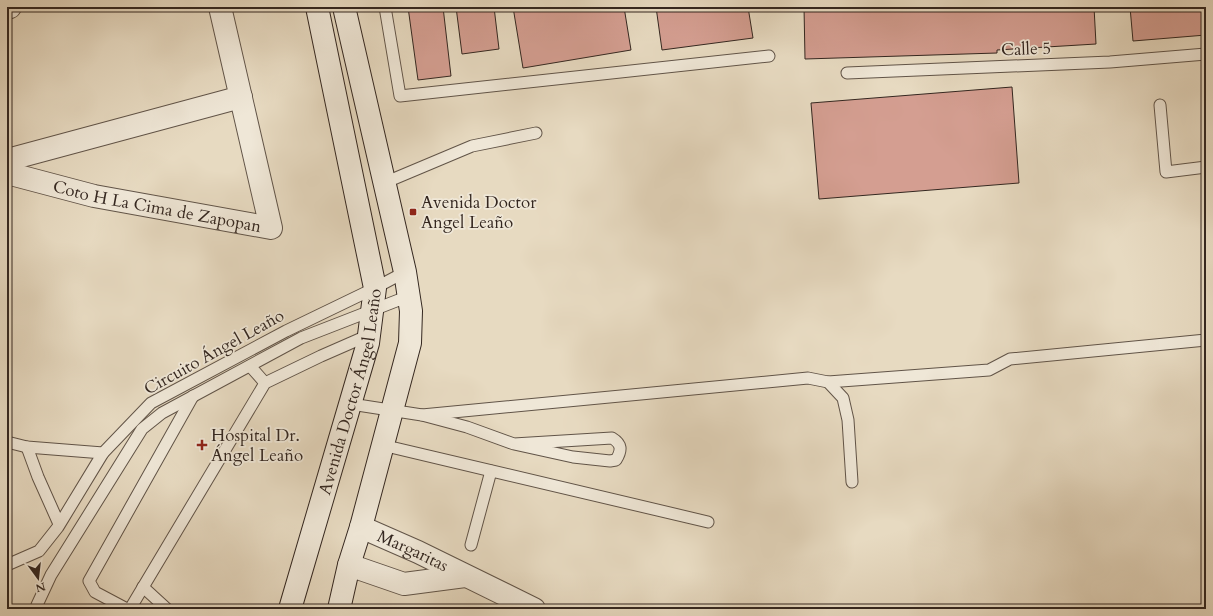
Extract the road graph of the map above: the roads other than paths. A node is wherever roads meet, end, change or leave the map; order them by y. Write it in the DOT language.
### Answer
graph roads {
  1 [pos="10,7"];
  2 [pos="220,7"];
  3 [pos="317,7"];
  4 [pos="344,7"];
  5 [pos="386,7"];
  6 [pos="7,8"];
  7 [pos="1206,54"];
  8 [pos="769,56"];
  9 [pos="847,73"];
  10 [pos="241,97"];
  11 [pos="1160,104"];
  12 [pos="536,133"];
  13 [pos="7,160"];
  14 [pos="1206,167"];
  15 [pos="7,173"];
  16 [pos="384,183"];
  17 [pos="405,272"];
  18 [pos="374,288"];
  19 [pos="409,296"];
  20 [pos="372,310"];
  21 [pos="369,335"];
  22 [pos="1206,340"];
  23 [pos="250,366"];
  24 [pos="828,382"];
  25 [pos="265,383"];
  26 [pos="193,396"];
  27 [pos="350,404"];
  28 [pos="392,410"];
  29 [pos="466,411"];
  30 [pos="422,415"];
  31 [pos="467,427"];
  32 [pos="7,442"];
  33 [pos="514,444"];
  34 [pos="382,445"];
  35 [pos="27,447"];
  36 [pos="104,453"];
  37 [pos="491,471"];
  38 [pos="852,482"];
  39 [pos="708,522"];
  40 [pos="59,524"];
  41 [pos="360,528"];
  42 [pos="471,545"];
  43 [pos="349,564"];
  44 [pos="7,565"];
  45 [pos="465,576"];
  46 [pos="143,587"];
  47 [pos="36,609"];
  48 [pos="128,609"];
  49 [pos="166,609"];
  50 [pos="290,609"];
  51 [pos="339,609"];
  52 [pos="534,609"];
  1 -- 6 [label="street"];
  2 -- 10 [label="street, Coto H La Cima de Zapopan"];
  3 -- 18 [label="street, Avenida Doctor Ángel Leaño"];
  4 -- 16 [label="street"];
  5 -- 8 [label="lane"];
  7 -- 9 [label="lane, Calle 5"];
  10 -- 13 [label="street"];
  10 -- 15 [label="street, Coto H La Cima de Zapopan"];
  11 -- 14 [label="lane"];
  12 -- 16 [label="lane"];
  16 -- 17 [label="street"];
  17 -- 18 [label="lane, Circuito Ángel Leaño"];
  17 -- 19 [label="street"];
  18 -- 20 [label="street, Avenida Doctor Ángel Leaño"];
  18 -- 36 [label="lane, Circuito Ángel Leaño"];
  19 -- 20 [label="lane"];
  19 -- 28 [label="street"];
  20 -- 21 [label="street, Avenida Doctor Ángel Leaño"];
  20 -- 23 [label="lane"];
  21 -- 25 [label="lane"];
  21 -- 27 [label="street, Avenida Doctor Ángel Leaño"];
  22 -- 24 [label="lane"];
  23 -- 25 [label="lane"];
  23 -- 26 [label="lane"];
  24 -- 29 [label="lane"];
  24 -- 38 [label="lane"];
  25 -- 46 [label="lane"];
  26 -- 47 [label="lane"];
  26 -- 48 [label="lane"];
  27 -- 28 [label="lane"];
  27 -- 50 [label="street, Avenida Doctor Ángel Leaño"];
  28 -- 30 [label="lane"];
  28 -- 34 [label="street"];
  29 -- 30 [label="lane"];
  29 -- 31 [label="lane"];
  30 -- 31 [label="lane"];
  31 -- 33 [label="lane"];
  32 -- 35 [label="lane"];
  33 -- 33 [label="lane"];
  34 -- 37 [label="lane"];
  34 -- 41 [label="street"];
  35 -- 36 [label="lane"];
  35 -- 40 [label="lane"];
  36 -- 40 [label="lane, Circuito Ángel Leaño"];
  37 -- 39 [label="lane"];
  37 -- 42 [label="lane"];
  40 -- 44 [label="lane, Circuito Ángel Leaño"];
  41 -- 43 [label="street"];
  41 -- 45 [label="street, Margaritas"];
  43 -- 45 [label="street, Margaritas"];
  43 -- 51 [label="street"];
  45 -- 52 [label="street, Margaritas"];
  46 -- 48 [label="lane"];
  46 -- 49 [label="lane"];
}
